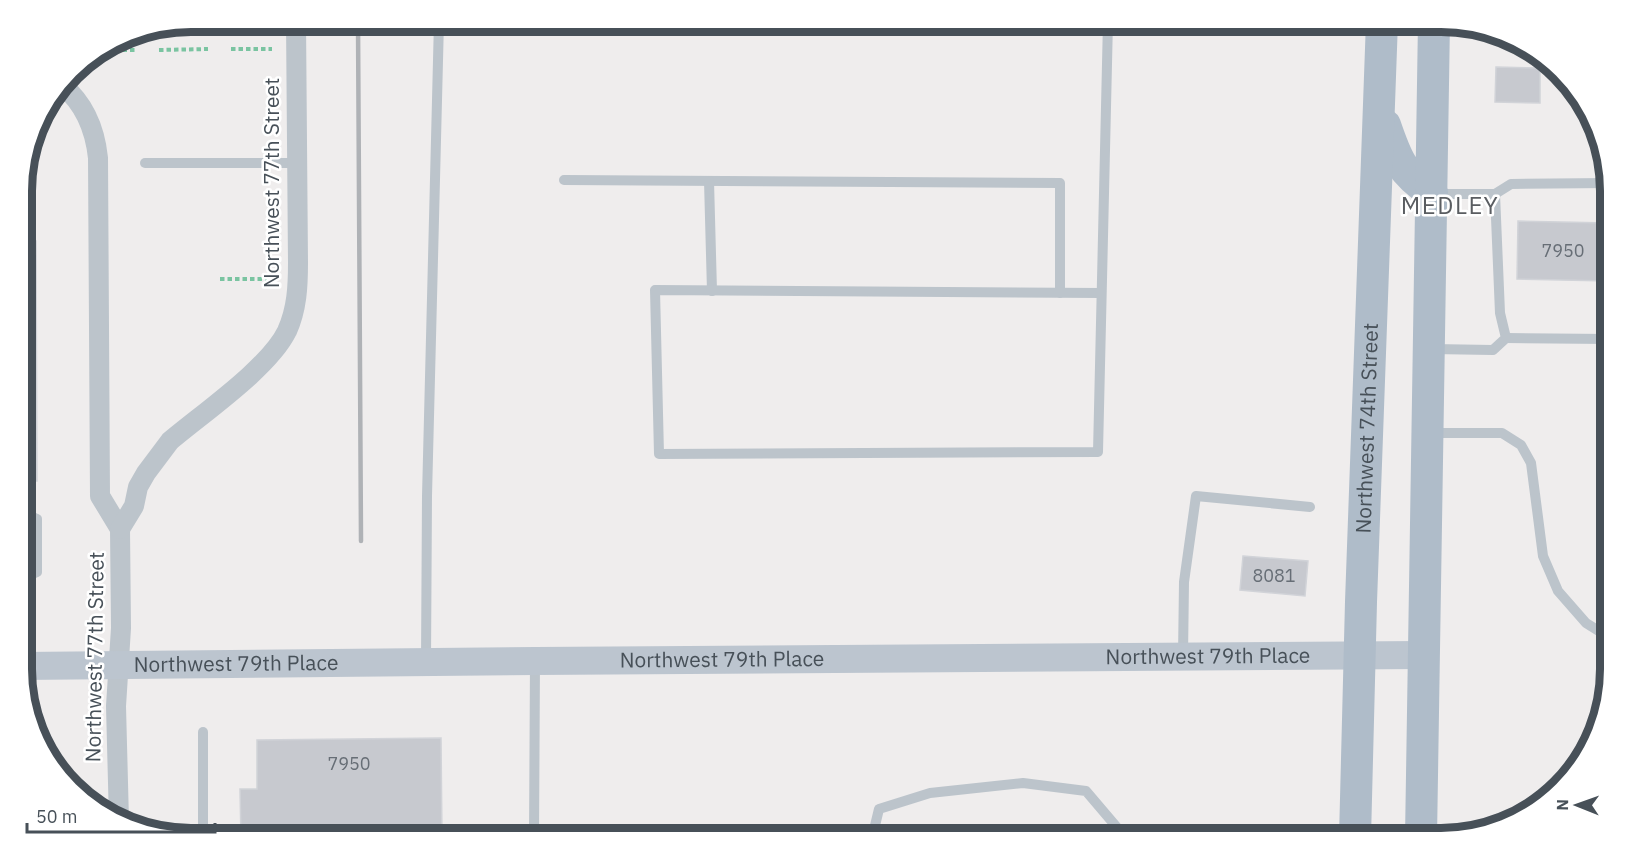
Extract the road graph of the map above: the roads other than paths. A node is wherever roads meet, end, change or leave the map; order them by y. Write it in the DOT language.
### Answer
graph roads {
  1 [pos="296,32"];
  2 [pos="439,32"];
  3 [pos="1108,32"];
  4 [pos="1382,32"];
  5 [pos="1434,32"];
  6 [pos="67,90"];
  7 [pos="1380,110"];
  8 [pos="145,163"];
  9 [pos="296,163"];
  10 [pos="564,180"];
  11 [pos="709,181"];
  12 [pos="1599,183"];
  13 [pos="1432,193"];
  14 [pos="1495,194"];
  15 [pos="711,291"];
  16 [pos="1060,293"];
  17 [pos="1101,293"];
  18 [pos="1506,338"];
  19 [pos="1600,339"];
  20 [pos="1428,349"];
  21 [pos="1428,433"];
  22 [pos="1310,507"];
  23 [pos="32,517"];
  24 [pos="120,529"];
  25 [pos="32,574"];
  26 [pos="1600,631"];
  27 [pos="1423,655"];
  28 [pos="1359,656"];
  29 [pos="1183,657"];
  30 [pos="535,661"];
  31 [pos="426,662"];
  32 [pos="32,666"];
  33 [pos="118,666"];
  34 [pos="203,732"];
  35 [pos="119,810"];
  36 [pos="875,827"];
  37 [pos="1117,827"];
  38 [pos="1355,827"];
  39 [pos="1421,827"];
  40 [pos="203,828"];
  41 [pos="534,828"];
  1 -- 9 [label="street, Northwest 77th Street"];
  2 -- 31 [label="lane"];
  3 -- 17 [label="lane"];
  4 -- 7 [label="main road, Northwest 74th Street"];
  5 -- 13 [label="main road"];
  6 -- 24 [label="street, Northwest 77th Street"];
  7 -- 13 [label="main road"];
  7 -- 28 [label="main road, Northwest 74th Street"];
  8 -- 9 [label="lane"];
  9 -- 24 [label="street, Northwest 77th Street"];
  10 -- 11 [label="lane"];
  11 -- 15 [label="lane"];
  11 -- 16 [label="lane"];
  12 -- 14 [label="lane"];
  13 -- 14 [label="lane"];
  13 -- 20 [label="main road"];
  14 -- 18 [label="lane"];
  15 -- 16 [label="lane"];
  15 -- 17 [label="lane"];
  16 -- 17 [label="lane"];
  18 -- 19 [label="lane"];
  18 -- 20 [label="lane"];
  20 -- 21 [label="main road"];
  21 -- 26 [label="lane"];
  21 -- 27 [label="main road"];
  22 -- 29 [label="lane"];
  23 -- 25 [label="lane"];
  24 -- 33 [label="street, Northwest 77th Street"];
  27 -- 28 [label="main road, Northwest 79th Place"];
  27 -- 39 [label="main road"];
  28 -- 29 [label="main road, Northwest 79th Place"];
  28 -- 38 [label="main road, Northwest 74th Street"];
  29 -- 30 [label="main road, Northwest 79th Place"];
  30 -- 31 [label="main road, Northwest 79th Place"];
  30 -- 41 [label="lane"];
  31 -- 33 [label="main road, Northwest 79th Place"];
  32 -- 33 [label="main road, Northwest 79th Place"];
  33 -- 35 [label="street, Northwest 77th Street"];
  34 -- 40 [label="lane"];
  36 -- 37 [label="lane"];
}
